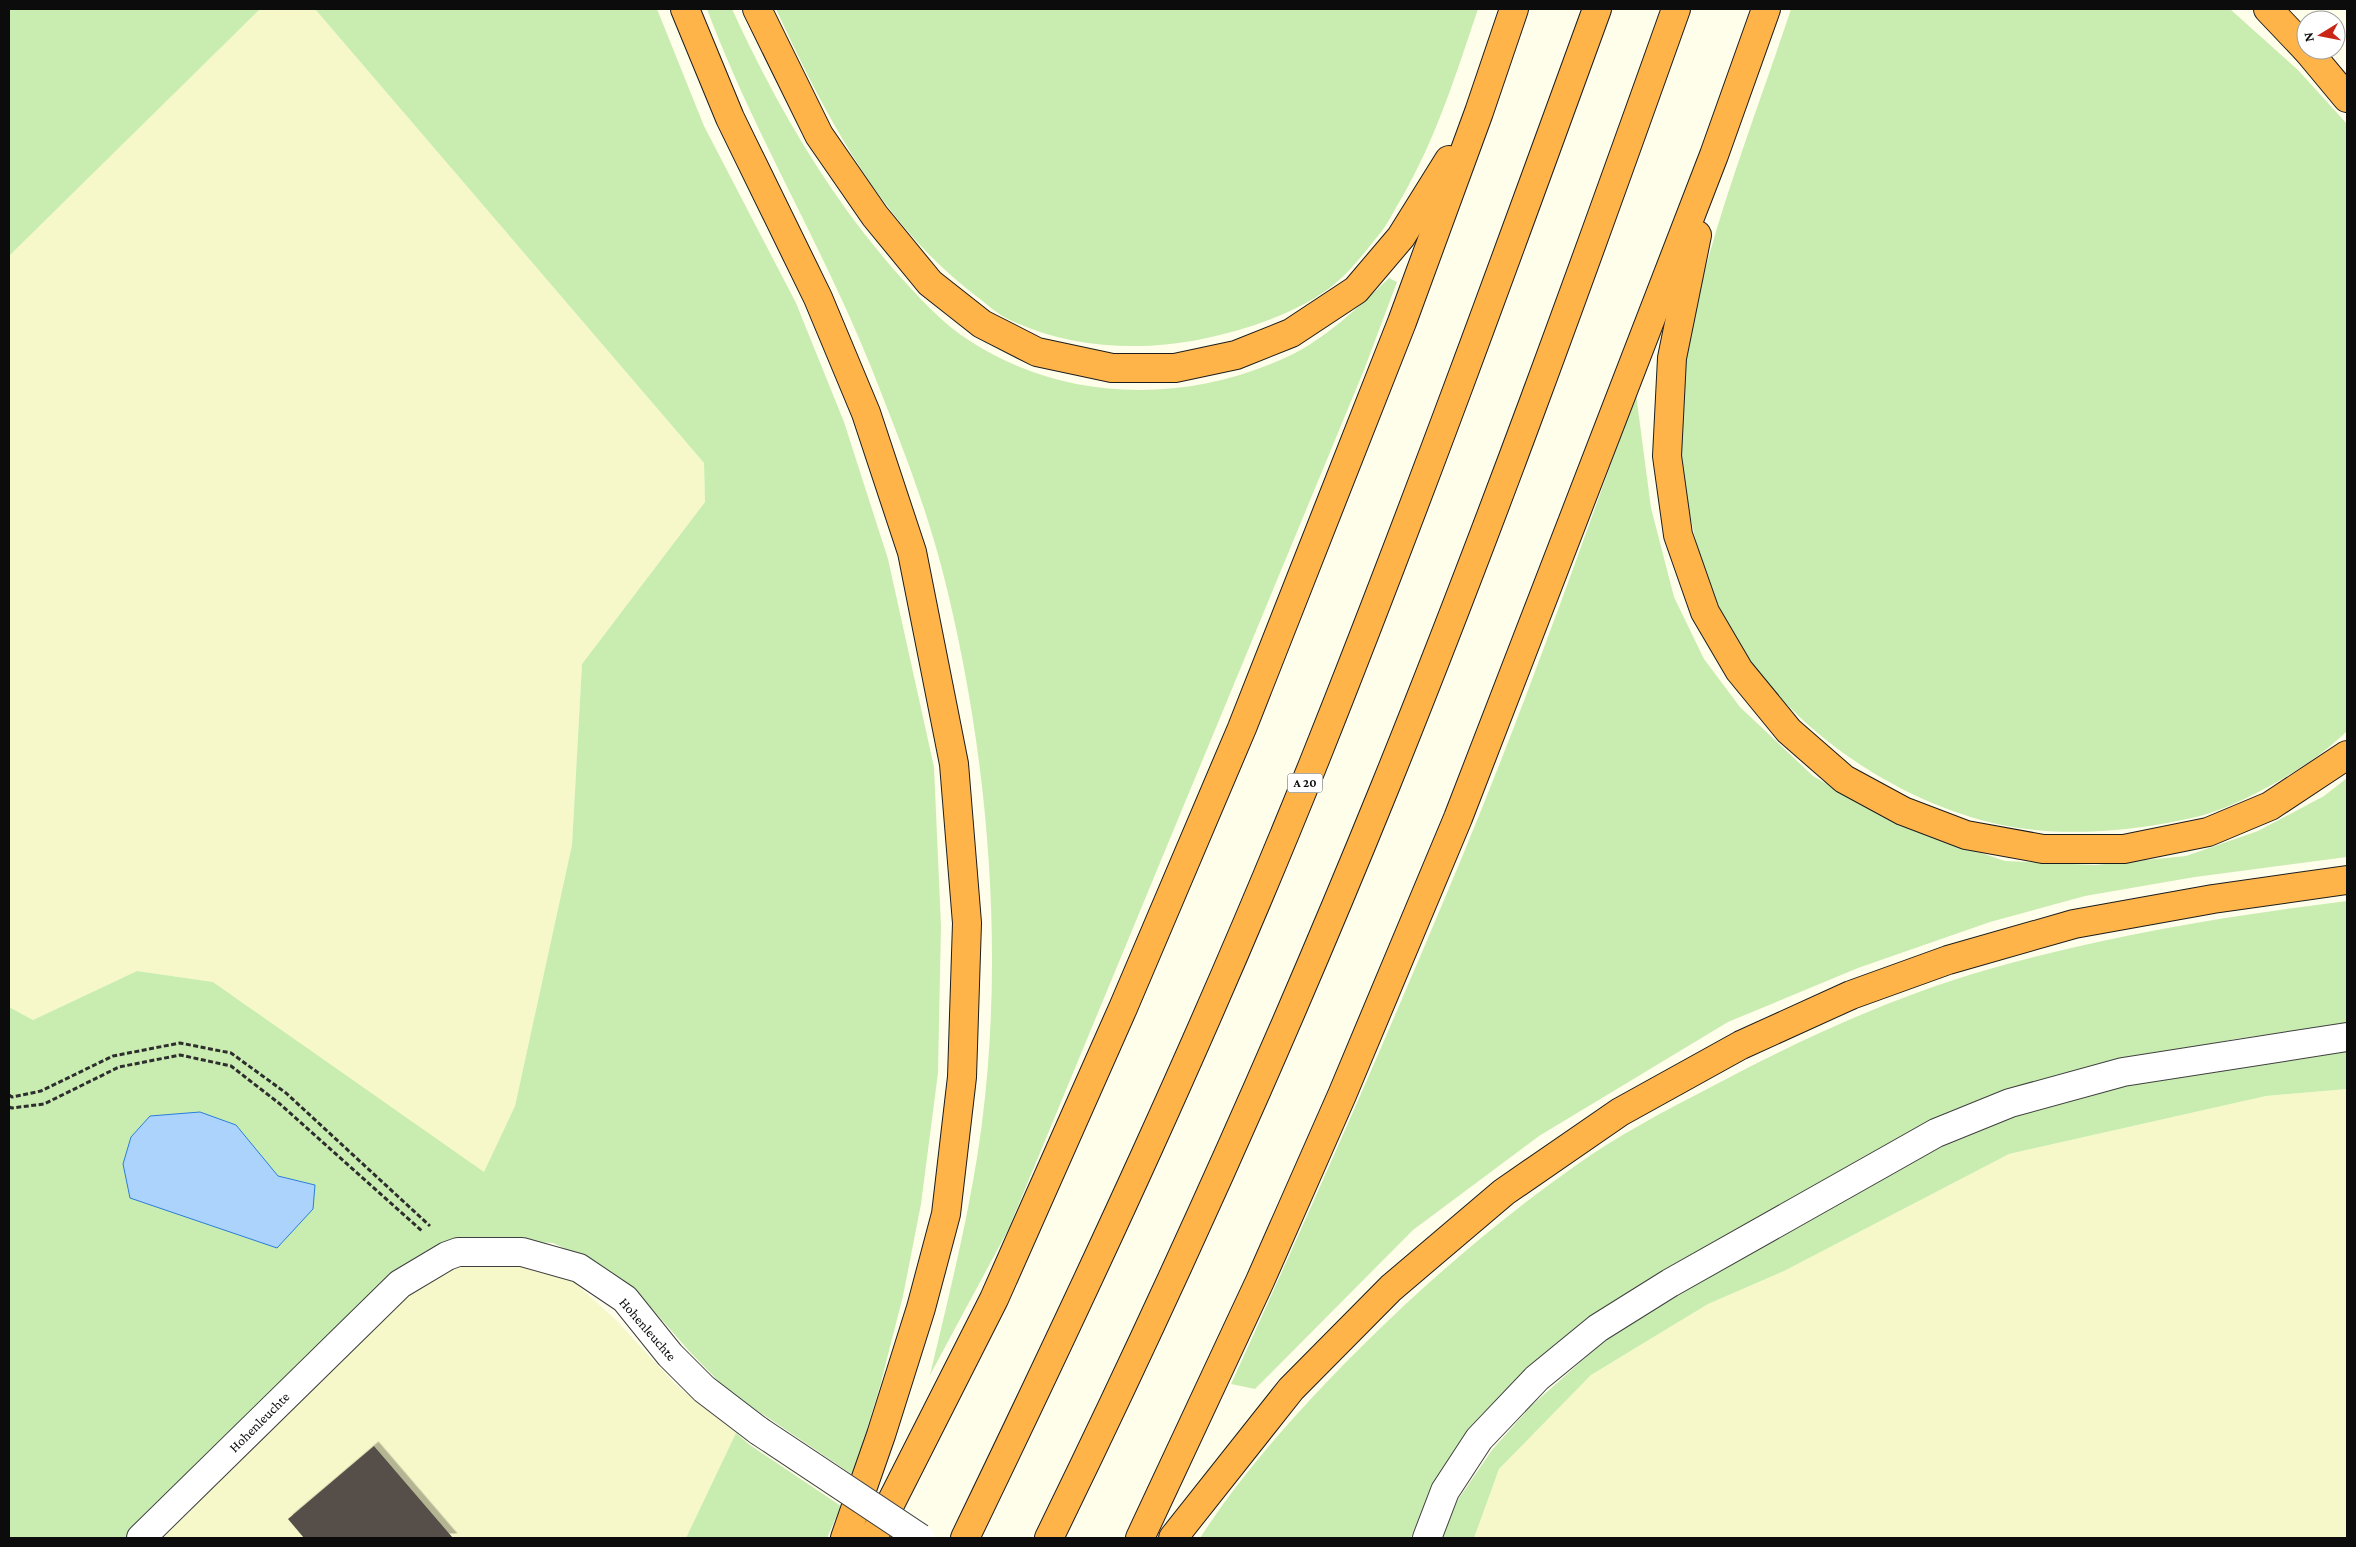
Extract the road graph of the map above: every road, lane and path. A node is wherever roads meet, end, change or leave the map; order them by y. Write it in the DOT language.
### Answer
graph roads {
  1 [pos="685,9"];
  2 [pos="757,9"];
  3 [pos="1514,9"];
  4 [pos="1596,9"];
  5 [pos="1676,9"];
  6 [pos="1766,9"];
  7 [pos="2269,9"];
  8 [pos="2296,29"];
  9 [pos="2296,39"];
  10 [pos="2315,60"];
  11 [pos="2337,60"];
  12 [pos="2347,68"];
  13 [pos="2347,98"];
  14 [pos="1479,112"];
  15 [pos="1714,155"];
  16 [pos="2347,755"];
  17 [pos="2347,880"];
  18 [pos="2347,1037"];
  19 [pos="9,1095"];
  20 [pos="9,1107"];
  21 [pos="452,1254"];
  22 [pos="141,1538"];
  23 [pos="845,1538"];
  24 [pos="873,1538"];
  25 [pos="920,1538"];
  26 [pos="965,1538"];
  27 [pos="1049,1538"];
  28 [pos="1140,1538"];
  29 [pos="1173,1538"];
  30 [pos="1427,1538"];
  1 -- 23 [label="highway"];
  2 -- 14 [label="highway"];
  3 -- 14 [label="highway"];
  4 -- 26 [label="highway, A 20"];
  5 -- 27 [label="highway"];
  6 -- 15 [label="highway"];
  7 -- 8 [label="highway"];
  7 -- 9 [label="highway"];
  10 -- 13 [label="highway"];
  11 -- 12 [label="highway"];
  14 -- 24 [label="highway"];
  15 -- 16 [label="highway"];
  15 -- 28 [label="highway"];
  17 -- 29 [label="highway"];
  18 -- 30 [label="street"];
  19 -- 21 [label="path"];
  20 -- 21 [label="path"];
  21 -- 22 [label="street, Hohenleuchte"];
  21 -- 25 [label="street, Hohenleuchte, bridge"];
}
